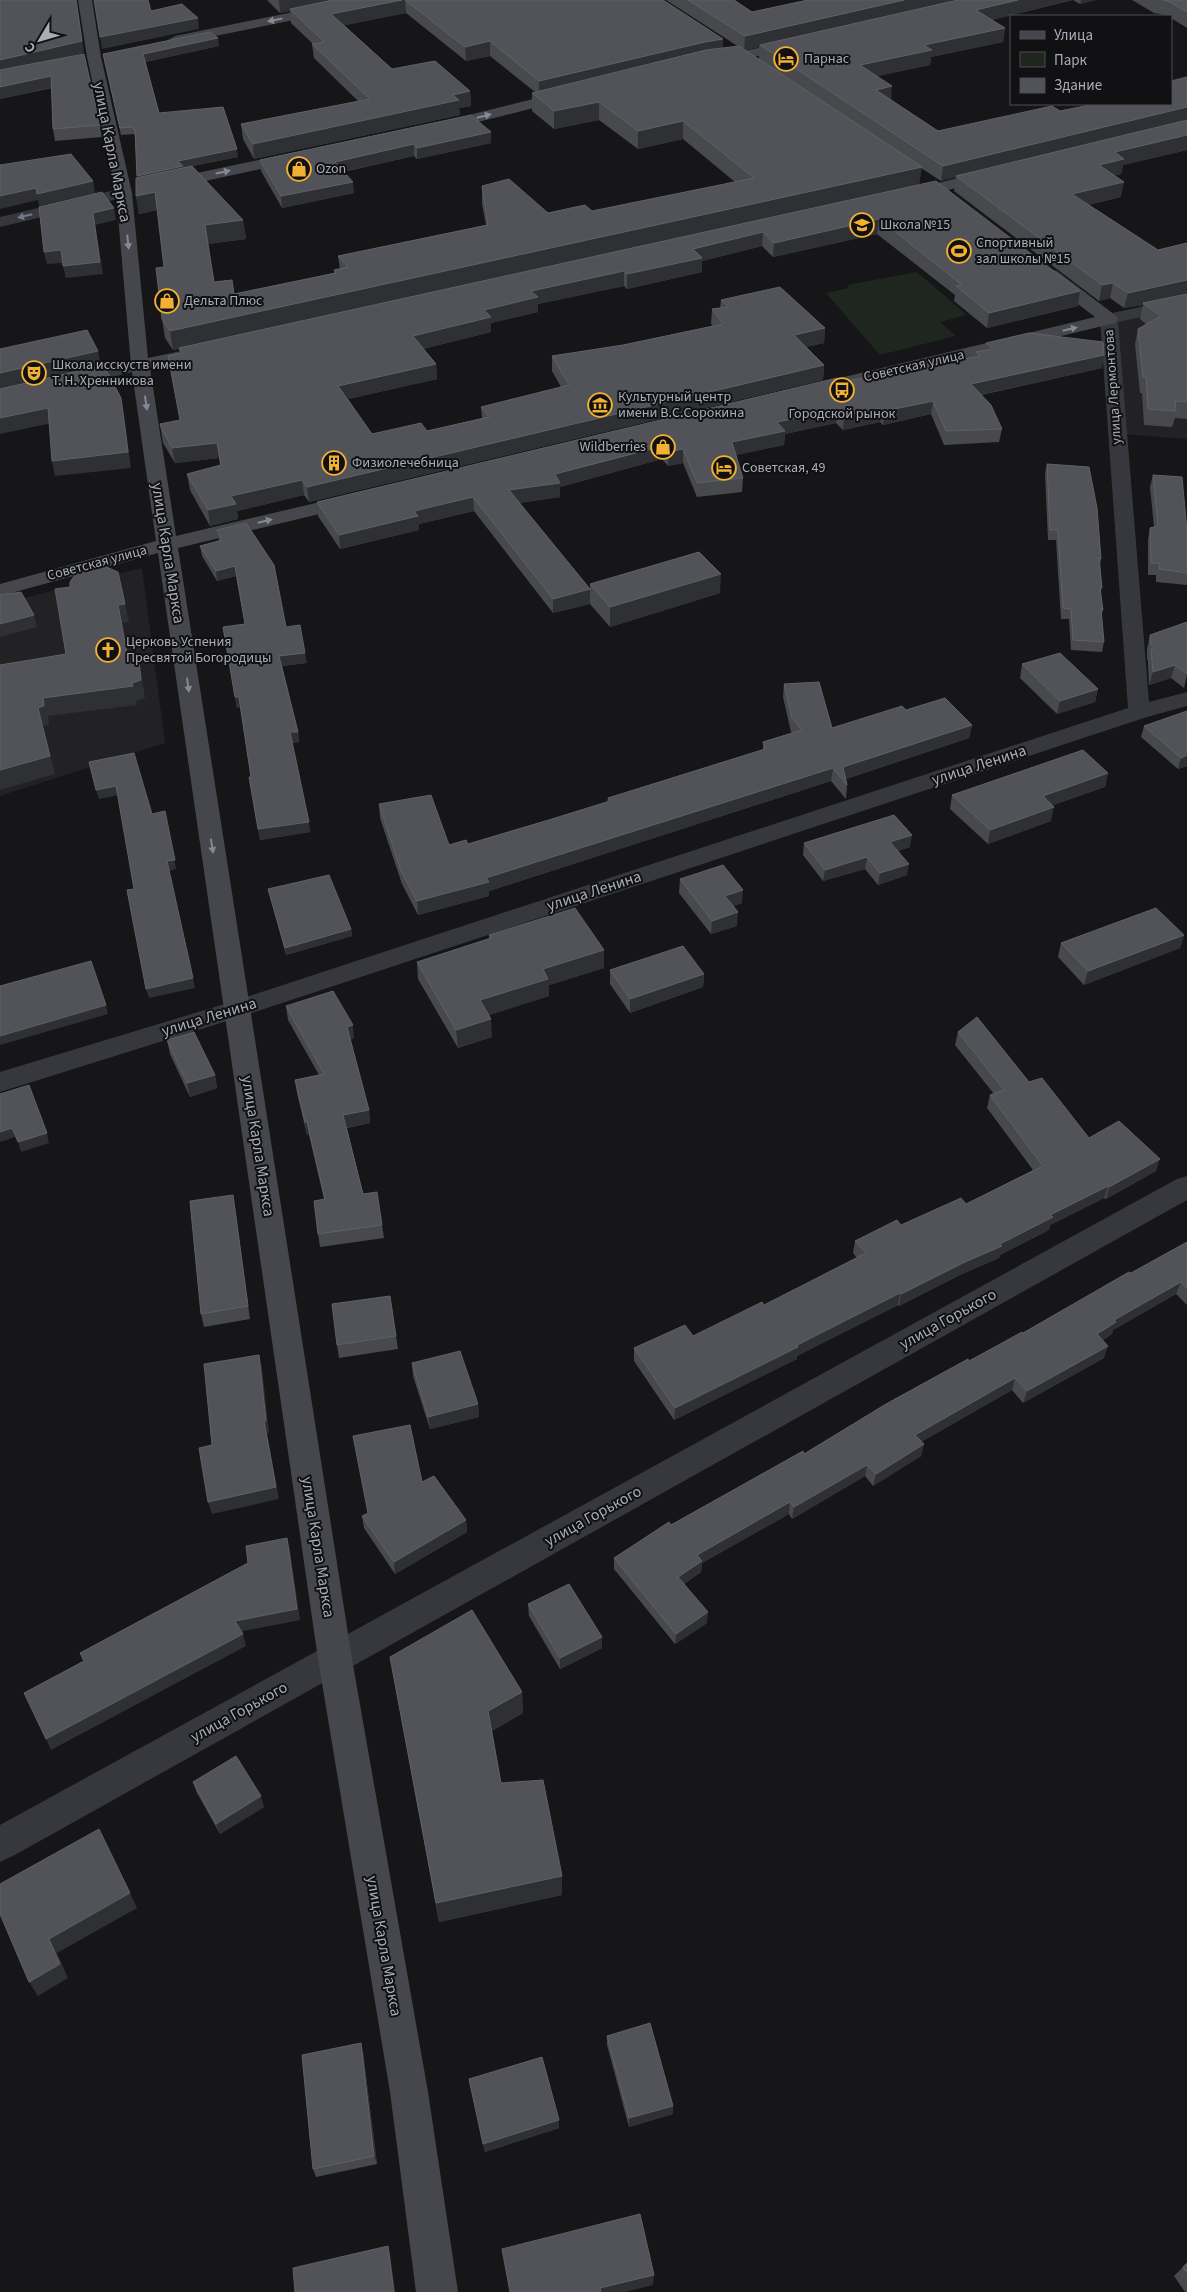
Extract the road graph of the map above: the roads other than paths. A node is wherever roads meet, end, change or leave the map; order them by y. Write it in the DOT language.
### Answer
graph roads {
  1 [pos="85,0"];
  2 [pos="374,0"];
  3 [pos="813,41"];
  4 [pos="161,43"];
  5 [pos="726,46"];
  6 [pos="742,57"];
  7 [pos="705,62"];
  8 [pos="758,68"];
  9 [pos="579,93"];
  10 [pos="425,130"];
  11 [pos="308,154"];
  12 [pos="1003,172"];
  13 [pos="922,177"];
  14 [pos="938,188"];
  15 [pos="140,190"];
  16 [pos="897,197"];
  17 [pos="954,200"];
  18 [pos="0,222"];
  19 [pos="1038,265"];
  20 [pos="1187,302"];
  21 [pos="1109,320"];
  22 [pos="217,348"];
  23 [pos="140,366"];
  24 [pos="808,391"];
  25 [pos="0,397"];
  26 [pos="370,496"];
  27 [pos="167,544"];
  28 [pos="0,590"];
  29 [pos="1187,699"];
  30 [pos="1139,712"];
  31 [pos="237,1009"];
  32 [pos="0,1082"];
  33 [pos="1187,1187"];
  34 [pos="335,1659"];
  35 [pos="0,1844"];
  36 [pos="437,2292"];
  1 -- 15 [label="main road, улица Карла Маркса"];
  2 -- 4 [label="main road, one-way"];
  3 -- 6 [label="main road"];
  5 -- 6 [label="main road"];
  6 -- 7 [label="main road"];
  6 -- 8 [label="main road"];
  10 -- 9 [label="main road, one-way"];
  15 -- 11 [label="main road, one-way"];
  12 -- 14 [label="main road"];
  13 -- 14 [label="main road"];
  14 -- 16 [label="main road"];
  14 -- 17 [label="main road"];
  15 -- 18 [label="street, one-way"];
  15 -- 23 [label="main road, улица Карла Маркса, one-way"];
  19 -- 21 [label="main road, улица Лермонтова"];
  20 -- 21 [label="street, Советская улица"];
  24 -- 21 [label="main road, Советская улица, one-way"];
  21 -- 30 [label="street, улица Лермонтова"];
  22 -- 23 [label="main road"];
  23 -- 25 [label="street"];
  23 -- 27 [label="main road, улица Карла Маркса, one-way"];
  27 -- 26 [label="main road, Советская улица, one-way"];
  27 -- 28 [label="main road, Советская улица"];
  27 -- 31 [label="main road, улица Карла Маркса, one-way"];
  29 -- 30 [label="street, улица Ленина"];
  30 -- 31 [label="street, улица Ленина"];
  31 -- 32 [label="street, улица Ленина"];
  31 -- 34 [label="main road, улица Карла Маркса"];
  33 -- 34 [label="street, улица Горького"];
  34 -- 35 [label="street, улица Горького"];
  34 -- 36 [label="main road, улица Карла Маркса"];
}
